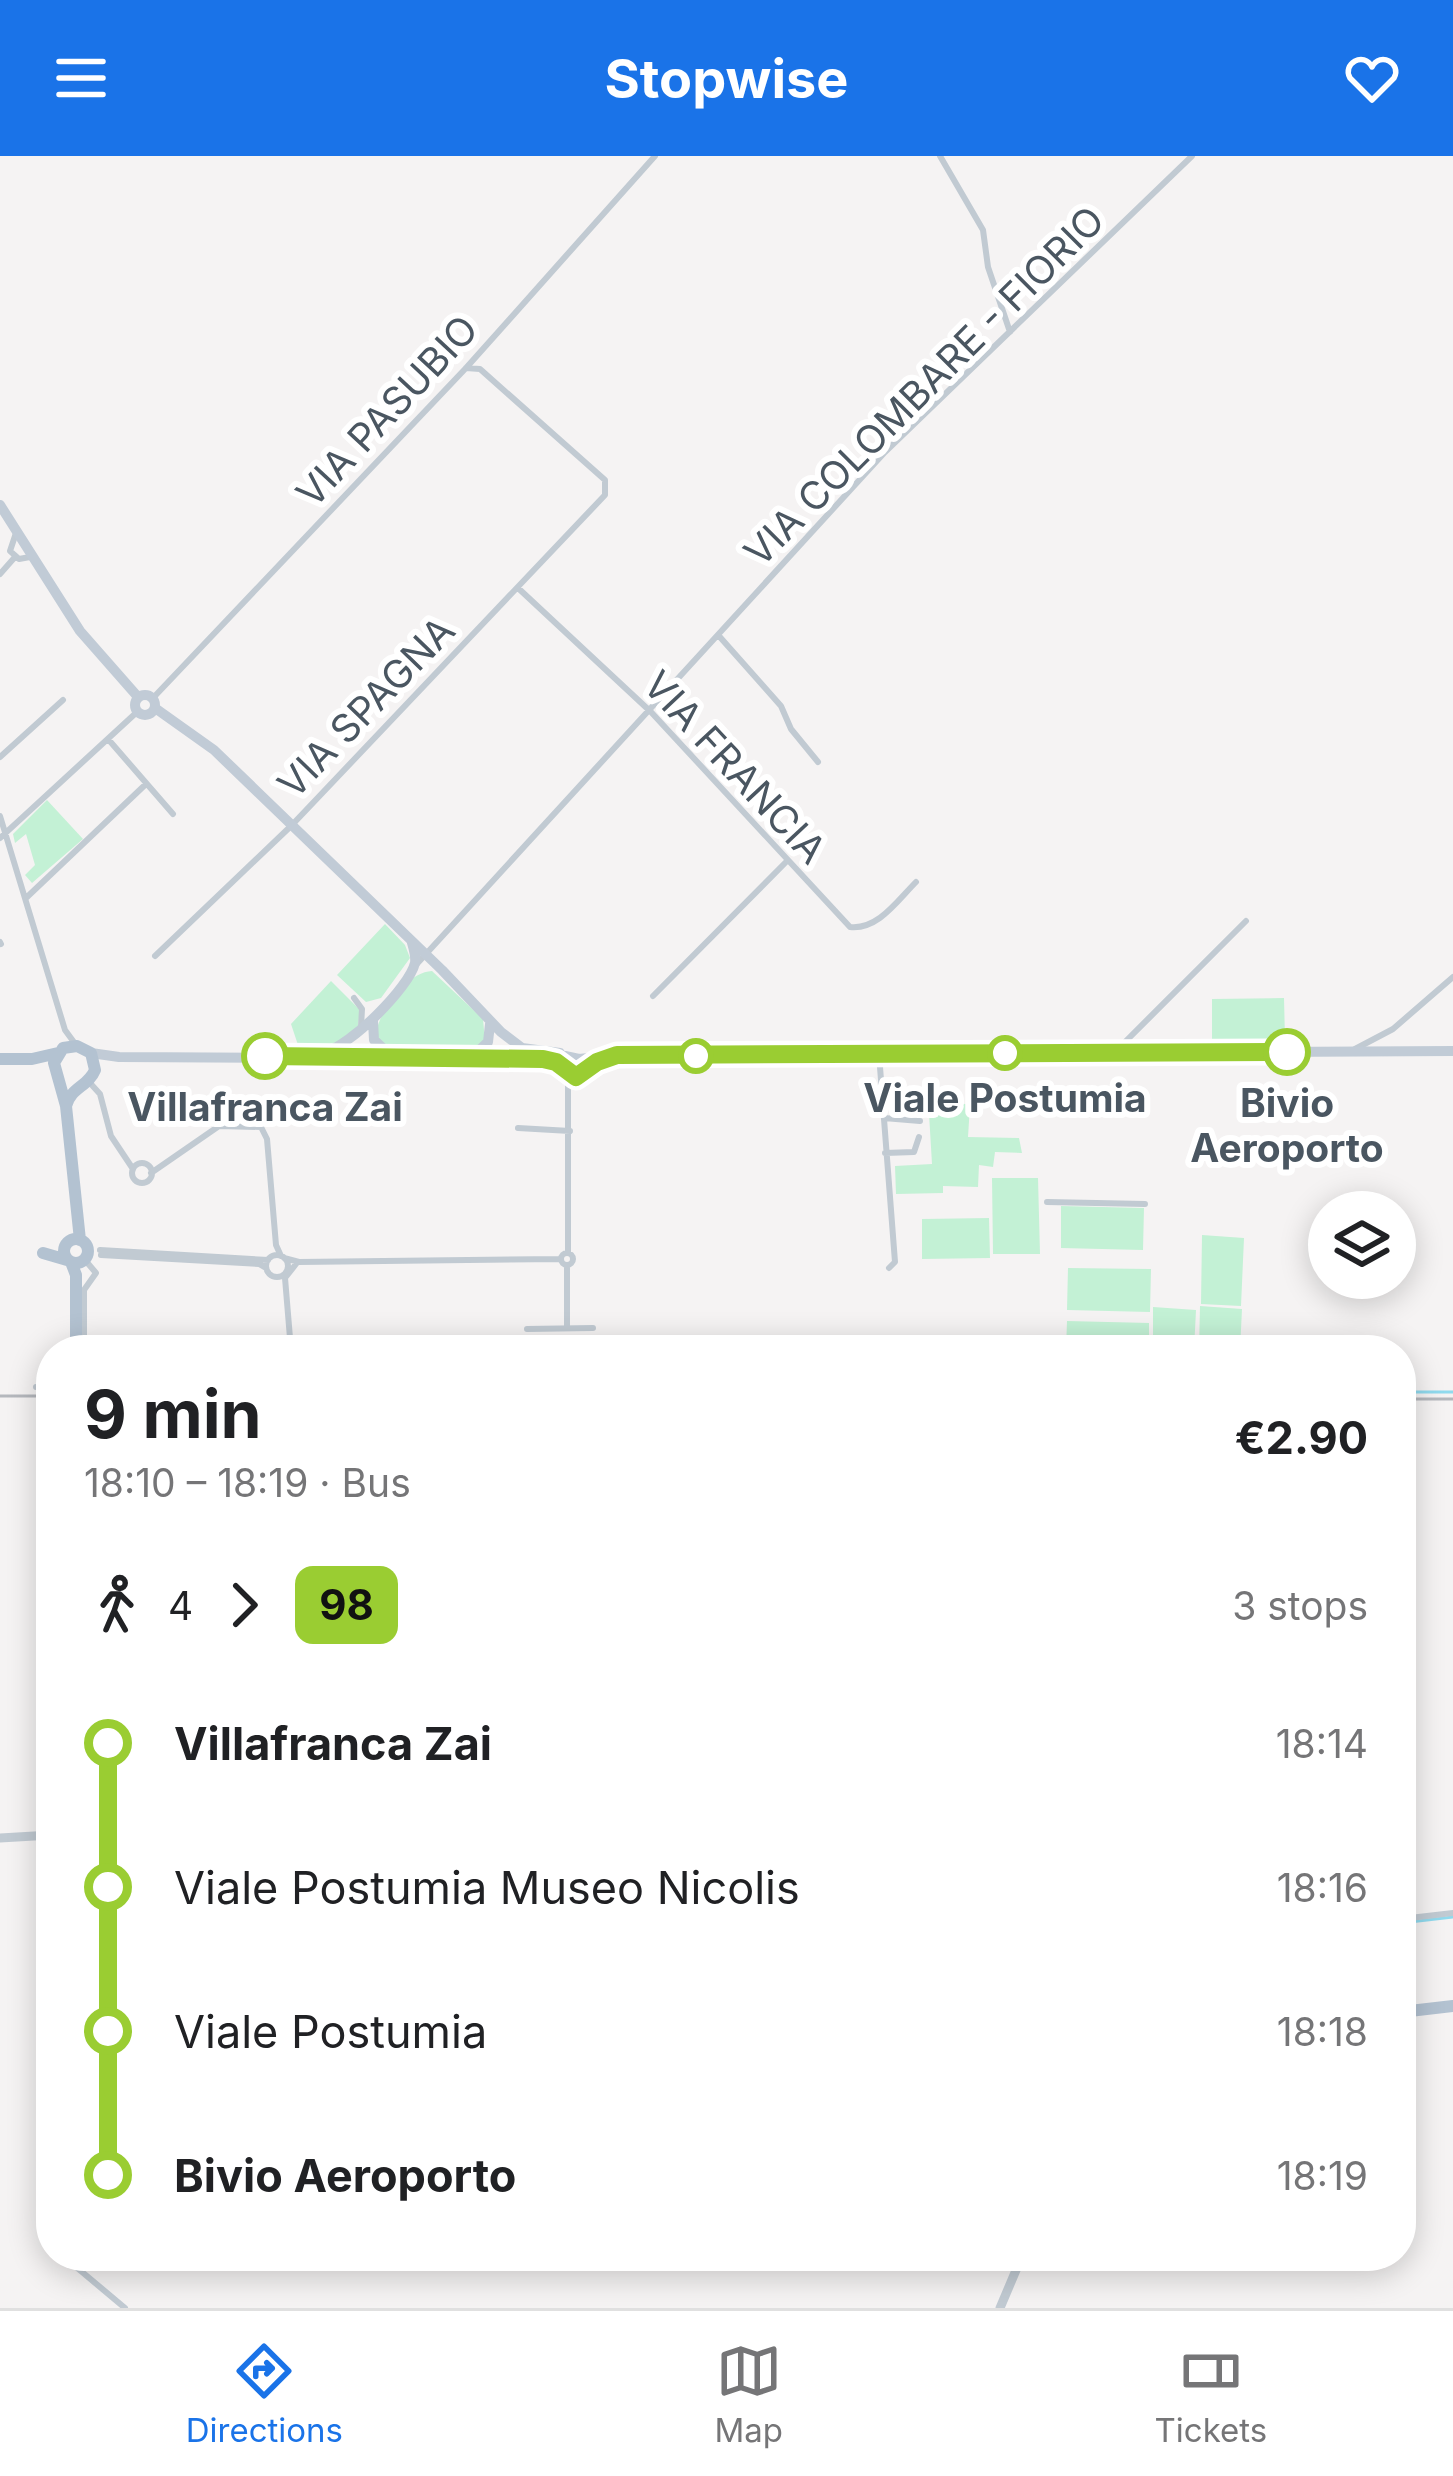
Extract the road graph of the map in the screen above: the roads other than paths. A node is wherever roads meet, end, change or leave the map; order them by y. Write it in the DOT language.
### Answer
graph roads {
  1 [pos="655,156"];
  2 [pos="940,156"];
  3 [pos="1192,156"];
  4 [pos="1010,332"];
  5 [pos="466,368"];
  6 [pos="0,505"];
  7 [pos="16,533"];
  8 [pos="15,557"];
  9 [pos="30,557"];
  10 [pos="0,574"];
  11 [pos="518,588"];
  12 [pos="719,636"];
  13 [pos="138,697"];
  14 [pos="64,700"];
  15 [pos="154,703"];
  16 [pos="137,712"];
  17 [pos="651,712"];
  18 [pos="109,739"];
  19 [pos="0,757"];
  20 [pos="818,762"];
  21 [pos="146,784"];
  22 [pos="173,814"];
  23 [pos="0,816"];
  24 [pos="291,826"];
  25 [pos="3,836"];
  26 [pos="786,862"];
  27 [pos="916,882"];
  28 [pos="26,898"];
  29 [pos="1246,921"];
  30 [pos="411,940"];
  31 [pos="435,942"];
  32 [pos="425,953"];
  33 [pos="155,956"];
  34 [pos="442,970"];
  35 [pos="411,971"];
  36 [pos="1453,977"];
  37 [pos="652,995"];
  38 [pos="354,998"];
  39 [pos="374,1018"];
  40 [pos="488,1019"];
  41 [pos="65,1030"];
  42 [pos="359,1033"];
  43 [pos="1392,1033"];
  44 [pos="1380,1045"];
  45 [pos="77,1046"];
  46 [pos="1406,1051"];
  47 [pos="1453,1051"];
  48 [pos="59,1052"];
  49 [pos="91,1053"];
  50 [pos="1114,1053"];
  51 [pos="556,1054"];
  52 [pos="884,1054"];
  53 [pos="617,1055"];
  54 [pos="298,1056"];
  55 [pos="393,1056"];
  56 [pos="119,1057"];
  57 [pos="469,1058"];
  58 [pos="0,1059"];
  59 [pos="32,1059"];
  60 [pos="574,1068"];
  61 [pos="95,1070"];
  62 [pos="57,1076"];
  63 [pos="82,1085"];
  64 [pos="66,1106"];
  65 [pos="884,1118"];
  66 [pos="920,1121"];
  67 [pos="518,1128"];
  68 [pos="569,1131"];
  69 [pos="919,1137"];
  70 [pos="885,1153"];
  71 [pos="135,1167"];
  72 [pos="149,1169"];
  73 [pos="1047,1202"];
  74 [pos="1145,1204"];
  75 [pos="276,1245"];
  76 [pos="81,1254"];
  77 [pos="283,1257"];
  78 [pos="565,1259"];
  79 [pos="268,1262"];
  80 [pos="299,1262"];
  81 [pos="889,1268"];
  82 [pos="286,1272"];
  83 [pos="277,1277"];
  84 [pos="287,1285"];
  85 [pos="567,1328"];
  86 [pos="593,1328"];
  87 [pos="527,1329"];
  88 [pos="80,1335"];
  89 [pos="81,1335"];
  90 [pos="290,1335"];
  91 [pos="36,1836"];
  92 [pos="0,1838"];
  93 [pos="1453,1913"];
  94 [pos="1416,1917"];
  95 [pos="1453,2006"];
  96 [pos="1416,2010"];
  97 [pos="81,2271"];
  98 [pos="1016,2271"];
  99 [pos="125,2308"];
  100 [pos="1000,2308"];
  1 -- 5 [label="street, VIA PASUBIO"];
  2 -- 4 [label="street"];
  3 -- 4 [label="street, VIA COLOMBARE - FIORIO"];
  4 -- 12 [label="street, VIA COLOMBARE - FIORIO"];
  5 -- 11 [label="street, VIA SPAGNA"];
  5 -- 15 [label="street, VIA PASUBIO"];
  6 -- 7 [label="main road"];
  7 -- 8 [label="street"];
  7 -- 9 [label="main road"];
  8 -- 9 [label="street"];
  8 -- 10 [label="street"];
  9 -- 13 [label="main road"];
  11 -- 17 [label="street, VIA FRANCIA"];
  11 -- 24 [label="street, VIA SPAGNA"];
  12 -- 17 [label="street, VIA COLOMBARE - FIORIO"];
  12 -- 20 [label="street"];
  13 -- 15 [label="main road"];
  13 -- 16 [label="main road"];
  14 -- 19 [label="street"];
  15 -- 16 [label="main road"];
  15 -- 24 [label="main road"];
  16 -- 18 [label="street"];
  17 -- 26 [label="street, VIA FRANCIA"];
  17 -- 31 [label="street, VIA COLOMBARE - FIORIO"];
  18 -- 21 [label="street"];
  18 -- 25 [label="street"];
  21 -- 22 [label="street"];
  21 -- 28 [label="street"];
  23 -- 25 [label="street"];
  24 -- 30 [label="main road"];
  24 -- 33 [label="street, VIA SPAGNA"];
  25 -- 28 [label="street"];
  26 -- 27 [label="street, VIA FRANCIA"];
  26 -- 37 [label="street"];
  28 -- 41 [label="street"];
  29 -- 50 [label="street"];
  30 -- 31 [label="street"];
  30 -- 32 [label="main road"];
  30 -- 35 [label="main road"];
  31 -- 32 [label="street, VIA COLOMBARE - FIORIO"];
  31 -- 34 [label="street"];
  32 -- 34 [label="main road"];
  32 -- 35 [label="street, VIA COLOMBARE - FIORIO"];
  34 -- 35 [label="main road"];
  34 -- 40 [label="main road"];
  35 -- 39 [label="main road"];
  36 -- 43 [label="street"];
  38 -- 42 [label="street"];
  39 -- 42 [label="main road"];
  39 -- 55 [label="main road"];
  40 -- 51 [label="main road"];
  40 -- 57 [label="main road"];
  41 -- 45 [label="street"];
  41 -- 48 [label="street"];
  42 -- 54 [label="main road"];
  43 -- 44 [label="street"];
  43 -- 46 [label="street"];
  44 -- 46 [label="main road"];
  44 -- 50 [label="main road"];
  45 -- 48 [label="main road"];
  45 -- 49 [label="main road"];
  46 -- 47 [label="main road"];
  48 -- 59 [label="main road"];
  48 -- 62 [label="main road"];
  49 -- 56 [label="main road"];
  49 -- 61 [label="main road"];
  50 -- 52 [label="main road"];
  51 -- 53 [label="main road"];
  51 -- 60 [label="main road"];
  52 -- 53 [label="main road"];
  52 -- 65 [label="street"];
  53 -- 60 [label="main road"];
  54 -- 55 [label="main road"];
  54 -- 56 [label="main road"];
  55 -- 57 [label="main road"];
  56 -- 61 [label="main road"];
  57 -- 60 [label="main road"];
  58 -- 59 [label="main road"];
  59 -- 62 [label="main road"];
  60 -- 68 [label="street"];
  61 -- 63 [label="main road"];
  62 -- 63 [label="main road"];
  62 -- 64 [label="main road"];
  63 -- 64 [label="main road"];
  63 -- 71 [label="street"];
  64 -- 76 [label="main road"];
  65 -- 66 [label="street"];
  65 -- 70 [label="street"];
  67 -- 68 [label="street"];
  68 -- 78 [label="street"];
  69 -- 70 [label="street"];
  70 -- 81 [label="street"];
  71 -- 72 [label="street"];
  71 -- 72 [label="street"];
  72 -- 75 [label="street"];
  73 -- 74 [label="street"];
  75 -- 77 [label="street"];
  75 -- 79 [label="street"];
  76 -- 79 [label="street"];
  76 -- 88 [label="main road"];
  76 -- 89 [label="street"];
  77 -- 79 [label="street"];
  77 -- 80 [label="street"];
  77 -- 82 [label="street"];
  78 -- 80 [label="street"];
  78 -- 85 [label="street"];
  79 -- 83 [label="street"];
  80 -- 82 [label="street"];
  82 -- 83 [label="street"];
  82 -- 84 [label="street"];
  83 -- 84 [label="street"];
  84 -- 90 [label="street"];
  85 -- 86 [label="street"];
  85 -- 87 [label="street"];
  91 -- 92 [label="street"];
  93 -- 94 [label="street"];
  95 -- 96 [label="main road"];
  97 -- 99 [label="street"];
  98 -- 100 [label="street"];
}
